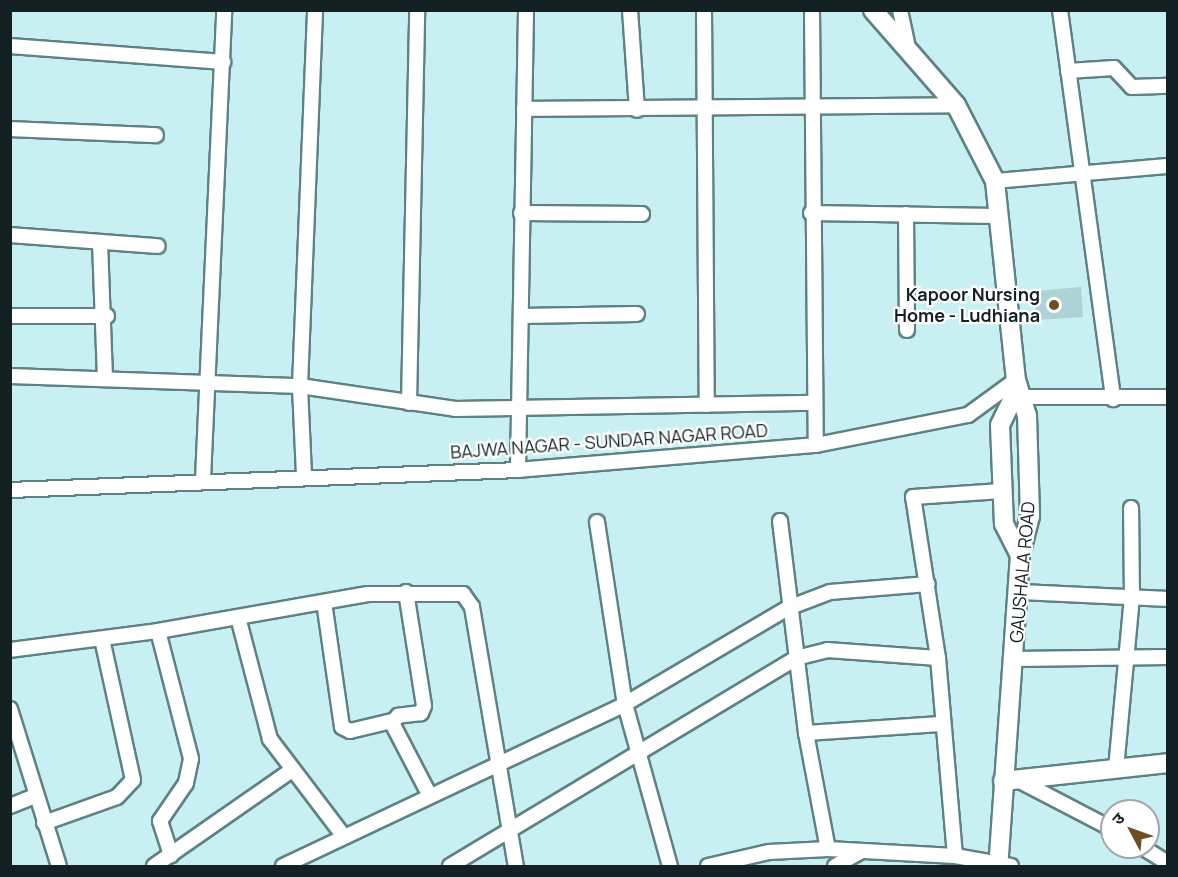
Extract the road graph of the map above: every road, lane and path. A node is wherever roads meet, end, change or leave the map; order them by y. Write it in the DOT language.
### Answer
graph roads {
  1 [pos="224,10"];
  2 [pos="315,10"];
  3 [pos="417,10"];
  4 [pos="526,10"];
  5 [pos="630,10"];
  6 [pos="704,10"];
  7 [pos="812,10"];
  8 [pos="873,10"];
  9 [pos="900,10"];
  10 [pos="1060,10"];
  11 [pos="907,44"];
  12 [pos="10,46"];
  13 [pos="223,62"];
  14 [pos="1068,71"];
  15 [pos="1167,86"];
  16 [pos="956,105"];
  17 [pos="524,109"];
  18 [pos="809,109"];
  19 [pos="637,110"];
  20 [pos="705,111"];
  21 [pos="10,129"];
  22 [pos="156,135"];
  23 [pos="1167,166"];
  24 [pos="1082,169"];
  25 [pos="994,181"];
  26 [pos="521,213"];
  27 [pos="811,213"];
  28 [pos="642,214"];
  29 [pos="906,214"];
  30 [pos="997,216"];
  31 [pos="10,235"];
  32 [pos="100,242"];
  33 [pos="158,246"];
  34 [pos="637,314"];
  35 [pos="10,316"];
  36 [pos="107,316"];
  37 [pos="521,316"];
  38 [pos="907,330"];
  39 [pos="10,376"];
  40 [pos="105,376"];
  41 [pos="207,381"];
  42 [pos="300,386"];
  43 [pos="1018,388"];
  44 [pos="1167,397"];
  45 [pos="1113,399"];
  46 [pos="409,403"];
  47 [pos="815,403"];
  48 [pos="707,405"];
  49 [pos="520,408"];
  50 [pos="816,445"];
  51 [pos="518,470"];
  52 [pos="304,475"];
  53 [pos="203,479"];
  54 [pos="10,490"];
  55 [pos="1002,491"];
  56 [pos="1131,508"];
  57 [pos="780,521"];
  58 [pos="597,522"];
  59 [pos="1020,555"];
  60 [pos="928,584"];
  61 [pos="406,592"];
  62 [pos="1021,592"];
  63 [pos="1132,598"];
  64 [pos="1167,599"];
  65 [pos="324,602"];
  66 [pos="788,608"];
  67 [pos="239,621"];
  68 [pos="158,631"];
  69 [pos="102,639"];
  70 [pos="10,650"];
  71 [pos="1125,657"];
  72 [pos="1167,657"];
  73 [pos="796,658"];
  74 [pos="938,658"];
  75 [pos="1014,659"];
  76 [pos="626,704"];
  77 [pos="10,709"];
  78 [pos="392,721"];
  79 [pos="941,724"];
  80 [pos="806,733"];
  81 [pos="637,754"];
  82 [pos="499,763"];
  83 [pos="1163,767"];
  84 [pos="1116,769"];
  85 [pos="292,770"];
  86 [pos="1010,780"];
  87 [pos="429,794"];
  88 [pos="35,796"];
  89 [pos="10,806"];
  90 [pos="1100,822"];
  91 [pos="44,823"];
  92 [pos="510,832"];
  93 [pos="343,835"];
  94 [pos="828,849"];
  95 [pos="862,851"];
  96 [pos="171,855"];
  97 [pos="955,856"];
  98 [pos="1002,866"];
  99 [pos="59,867"];
  100 [pos="154,867"];
  101 [pos="283,867"];
  102 [pos="450,867"];
  103 [pos="516,867"];
  104 [pos="670,867"];
  105 [pos="708,867"];
  106 [pos="835,867"];
  1 -- 13 [label="street"];
  2 -- 42 [label="street"];
  3 -- 46 [label="street"];
  4 -- 17 [label="street"];
  5 -- 19 [label="street"];
  6 -- 20 [label="street"];
  7 -- 18 [label="street"];
  8 -- 11 [label="street, GAUSHALA ROAD"];
  9 -- 11 [label="street"];
  10 -- 14 [label="street"];
  11 -- 16 [label="street, GAUSHALA ROAD"];
  12 -- 13 [label="street"];
  13 -- 41 [label="street"];
  14 -- 15 [label="street"];
  14 -- 24 [label="street"];
  16 -- 18 [label="street"];
  16 -- 25 [label="street, GAUSHALA ROAD"];
  17 -- 19 [label="street"];
  17 -- 26 [label="street"];
  18 -- 20 [label="street"];
  18 -- 27 [label="street"];
  19 -- 20 [label="street"];
  20 -- 48 [label="street"];
  21 -- 22 [label="street"];
  23 -- 24 [label="street"];
  24 -- 25 [label="street"];
  24 -- 45 [label="street"];
  25 -- 30 [label="street, GAUSHALA ROAD"];
  26 -- 28 [label="street"];
  26 -- 37 [label="street"];
  27 -- 29 [label="street"];
  27 -- 47 [label="street"];
  29 -- 30 [label="street"];
  29 -- 38 [label="street"];
  30 -- 43 [label="street, GAUSHALA ROAD"];
  31 -- 32 [label="street"];
  32 -- 33 [label="street"];
  32 -- 36 [label="street"];
  34 -- 37 [label="street"];
  35 -- 36 [label="street"];
  36 -- 40 [label="street"];
  37 -- 49 [label="street"];
  39 -- 40 [label="street"];
  40 -- 41 [label="street"];
  41 -- 42 [label="street"];
  41 -- 53 [label="street"];
  42 -- 46 [label="street"];
  42 -- 52 [label="street"];
  43 -- 45 [label="street"];
  43 -- 50 [label="street, BAJWA NAGAR - SUNDAR NAGAR ROAD"];
  43 -- 55 [label="street"];
  43 -- 59 [label="street, GAUSHALA ROAD"];
  44 -- 45 [label="street"];
  46 -- 49 [label="street"];
  47 -- 48 [label="street"];
  47 -- 50 [label="street"];
  48 -- 49 [label="street"];
  49 -- 51 [label="street"];
  50 -- 51 [label="street, BAJWA NAGAR - SUNDAR NAGAR ROAD"];
  51 -- 52 [label="street, BAJWA NAGAR - SUNDAR NAGAR ROAD"];
  52 -- 53 [label="street, BAJWA NAGAR - SUNDAR NAGAR ROAD"];
  53 -- 54 [label="street, BAJWA NAGAR - SUNDAR NAGAR ROAD"];
  55 -- 59 [label="street"];
  55 -- 60 [label="street"];
  56 -- 63 [label="street"];
  57 -- 66 [label="street"];
  58 -- 76 [label="street"];
  59 -- 62 [label="street, GAUSHALA ROAD"];
  60 -- 66 [label="street"];
  60 -- 74 [label="street"];
  61 -- 65 [label="street"];
  61 -- 78 [label="street"];
  61 -- 82 [label="street"];
  62 -- 63 [label="street"];
  62 -- 75 [label="street, GAUSHALA ROAD"];
  63 -- 64 [label="street"];
  63 -- 71 [label="street"];
  65 -- 67 [label="street"];
  65 -- 78 [label="street"];
  66 -- 73 [label="street"];
  66 -- 76 [label="street"];
  67 -- 68 [label="street"];
  67 -- 85 [label="street"];
  68 -- 69 [label="street"];
  68 -- 96 [label="street"];
  69 -- 70 [label="street"];
  69 -- 91 [label="street"];
  71 -- 72 [label="street"];
  71 -- 75 [label="street"];
  71 -- 84 [label="street"];
  73 -- 74 [label="street"];
  73 -- 80 [label="street"];
  73 -- 81 [label="street"];
  74 -- 79 [label="street"];
  75 -- 86 [label="street, GAUSHALA ROAD"];
  76 -- 81 [label="street"];
  76 -- 82 [label="street"];
  77 -- 88 [label="street"];
  78 -- 87 [label="street"];
  79 -- 80 [label="street"];
  79 -- 97 [label="street"];
  80 -- 94 [label="street"];
  81 -- 92 [label="street"];
  81 -- 104 [label="street"];
  82 -- 87 [label="street"];
  82 -- 92 [label="street"];
  83 -- 84 [label="street"];
  84 -- 86 [label="street"];
  85 -- 93 [label="street"];
  85 -- 96 [label="street"];
  86 -- 90 [label="street"];
  86 -- 98 [label="street, GAUSHALA ROAD"];
  87 -- 93 [label="street"];
  88 -- 89 [label="street"];
  88 -- 91 [label="street"];
  91 -- 99 [label="street"];
  92 -- 102 [label="street"];
  92 -- 103 [label="street"];
  93 -- 101 [label="street"];
  94 -- 95 [label="street"];
  94 -- 105 [label="street"];
  95 -- 97 [label="street"];
  95 -- 106 [label="street"];
  96 -- 100 [label="street"];
  97 -- 98 [label="street"];
}
